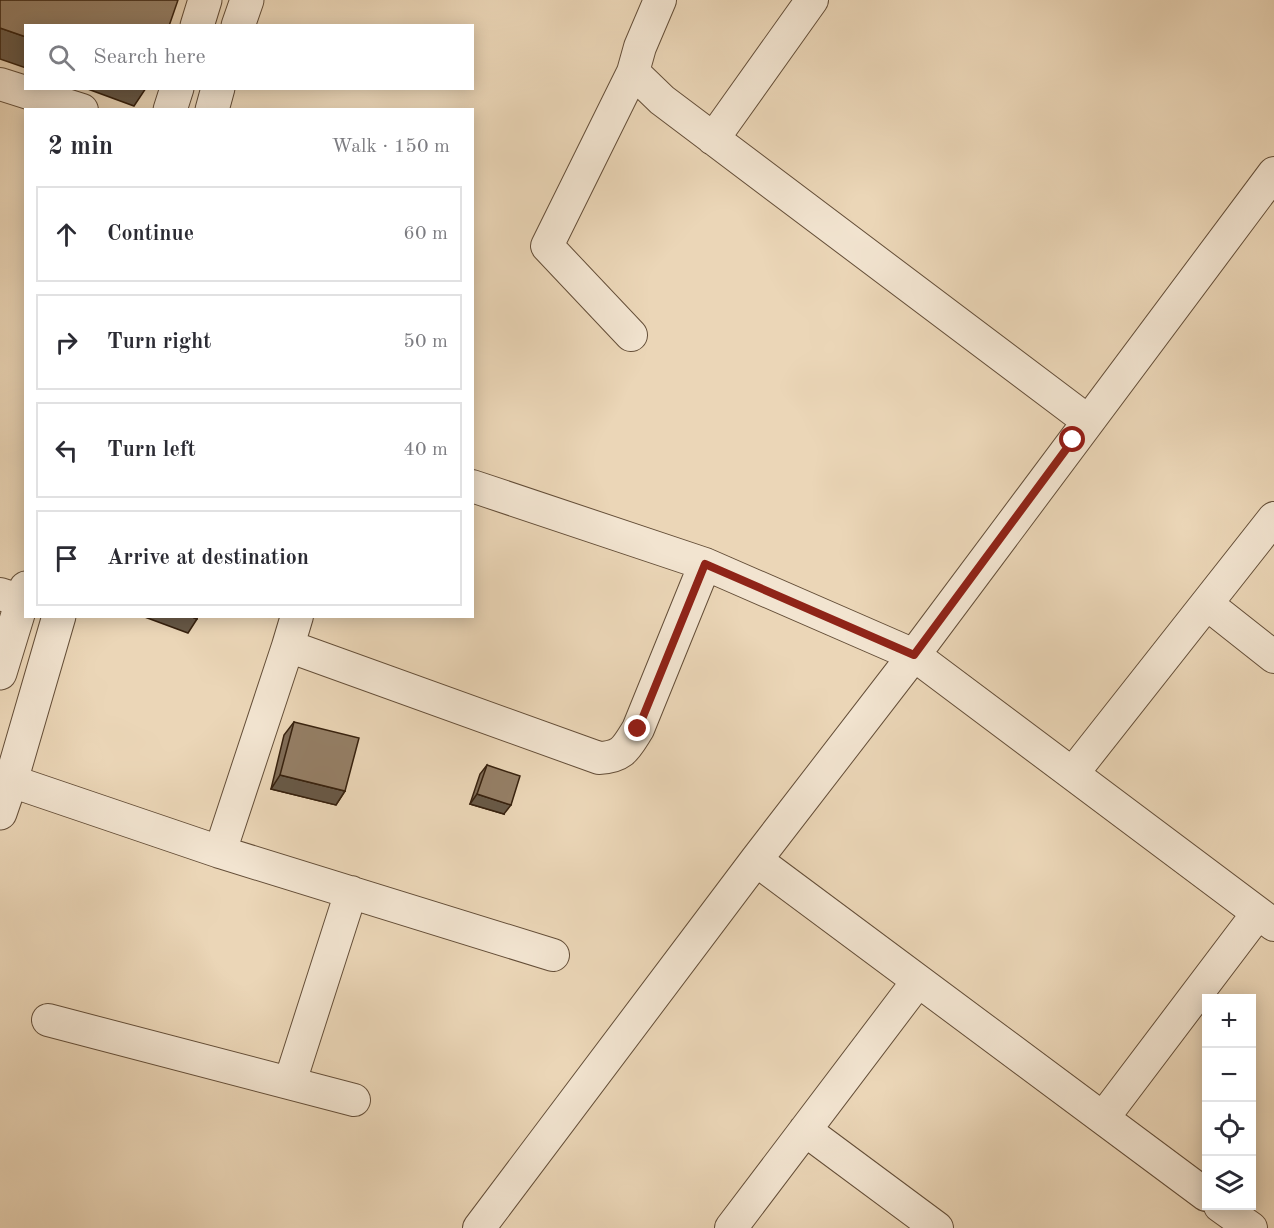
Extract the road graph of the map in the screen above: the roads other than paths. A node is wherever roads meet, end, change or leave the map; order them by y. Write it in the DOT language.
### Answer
graph roads {
  1 [pos="205,0"];
  2 [pos="247,0"];
  3 [pos="660,0"];
  4 [pos="812,0"];
  5 [pos="198,24"];
  6 [pos="239,24"];
  7 [pos="633,72"];
  8 [pos="0,84"];
  9 [pos="176,90"];
  10 [pos="217,90"];
  11 [pos="76,108"];
  12 [pos="171,108"];
  13 [pos="213,108"];
  14 [pos="713,139"];
  15 [pos="1270,184"];
  16 [pos="631,334"];
  17 [pos="1088,421"];
  18 [pos="474,487"];
  19 [pos="1274,518"];
  20 [pos="705,564"];
  21 [pos="16,594"];
  22 [pos="1207,604"];
  23 [pos="57,618"];
  24 [pos="296,618"];
  25 [pos="288,646"];
  26 [pos="914,655"];
  27 [pos="1274,657"];
  28 [pos="0,673"];
  29 [pos="1073,772"];
  30 [pos="11,781"];
  31 [pos="0,813"];
  32 [pos="220,852"];
  33 [pos="756,860"];
  34 [pos="351,892"];
  35 [pos="1266,919"];
  36 [pos="553,955"];
  37 [pos="918,981"];
  38 [pos="48,1020"];
  39 [pos="290,1082"];
  40 [pos="354,1100"];
  41 [pos="1103,1118"];
  42 [pos="806,1130"];
  43 [pos="1202,1192"];
  44 [pos="1226,1210"];
  45 [pos="479,1228"];
  46 [pos="731,1228"];
  47 [pos="937,1228"];
  48 [pos="1251,1228"];
  1 -- 5 [label="street"];
  2 -- 6 [label="street"];
  3 -- 7 [label="street"];
  4 -- 14 [label="street"];
  7 -- 14 [label="street"];
  7 -- 16 [label="street"];
  8 -- 11 [label="street"];
  9 -- 12 [label="street"];
  10 -- 13 [label="street"];
  14 -- 17 [label="street"];
  15 -- 17 [label="street"];
  17 -- 26 [label="street"];
  18 -- 20 [label="street"];
  19 -- 22 [label="street"];
  20 -- 25 [label="street"];
  20 -- 26 [label="street"];
  21 -- 28 [label="street"];
  22 -- 27 [label="street"];
  22 -- 29 [label="street"];
  23 -- 30 [label="street"];
  24 -- 25 [label="street"];
  25 -- 32 [label="street"];
  26 -- 29 [label="street"];
  26 -- 33 [label="street"];
  29 -- 35 [label="street"];
  30 -- 31 [label="street"];
  30 -- 32 [label="street"];
  32 -- 34 [label="street"];
  33 -- 37 [label="street"];
  33 -- 45 [label="street"];
  34 -- 36 [label="street"];
  34 -- 39 [label="street"];
  35 -- 41 [label="street"];
  37 -- 41 [label="street"];
  37 -- 42 [label="street"];
  38 -- 39 [label="street"];
  39 -- 40 [label="street"];
  41 -- 43 [label="street"];
  42 -- 46 [label="street"];
  42 -- 47 [label="street"];
  44 -- 48 [label="street"];
}
